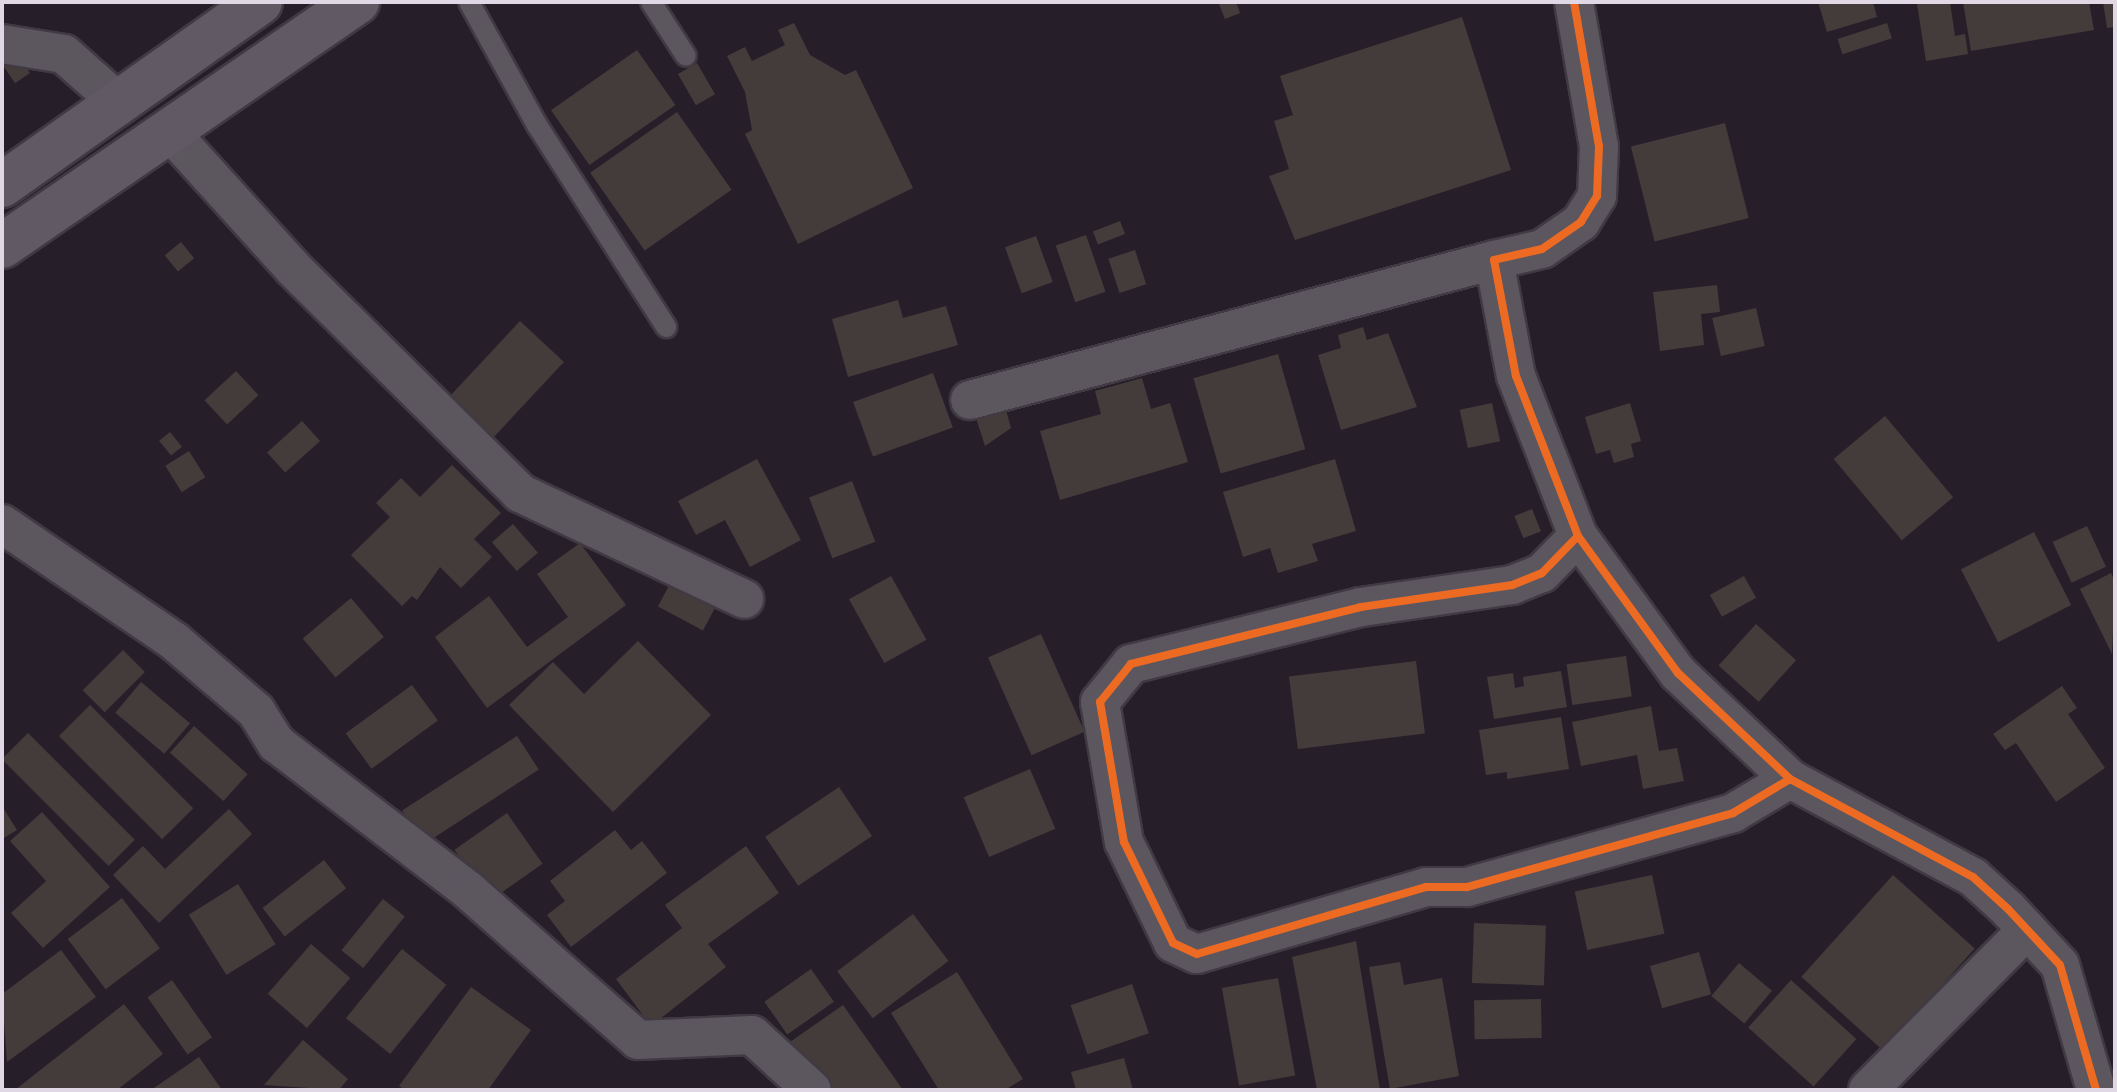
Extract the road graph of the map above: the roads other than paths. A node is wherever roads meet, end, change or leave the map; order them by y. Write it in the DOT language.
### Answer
graph roads {
  1 [pos="260,2"];
  2 [pos="357,2"];
  3 [pos="469,2"];
  4 [pos="651,2"];
  5 [pos="1574,2"];
  6 [pos="2,44"];
  7 [pos="686,56"];
  8 [pos="118,102"];
  9 [pos="171,133"];
  10 [pos="2,185"];
  11 [pos="2,246"];
  12 [pos="1494,260"];
  13 [pos="666,327"];
  14 [pos="970,400"];
  15 [pos="2,524"];
  16 [pos="1578,536"];
  17 [pos="744,599"];
  18 [pos="1790,779"];
  19 [pos="2027,930"];
  20 [pos="812,1090"];
  21 [pos="1868,1090"];
  22 [pos="2096,1090"];
  1 -- 8 [label="main road"];
  2 -- 9 [label="main road"];
  3 -- 13 [label="lane"];
  4 -- 7 [label="lane"];
  5 -- 12 [label="street"];
  6 -- 8 [label="street"];
  8 -- 10 [label="main road"];
  9 -- 11 [label="main road"];
  9 -- 17 [label="street"];
  12 -- 14 [label="street"];
  12 -- 16 [label="street"];
  15 -- 20 [label="street"];
  16 -- 18 [label="street"];
  16 -- 18 [label="street"];
  18 -- 19 [label="street"];
  19 -- 21 [label="street"];
  19 -- 22 [label="street"];
}
